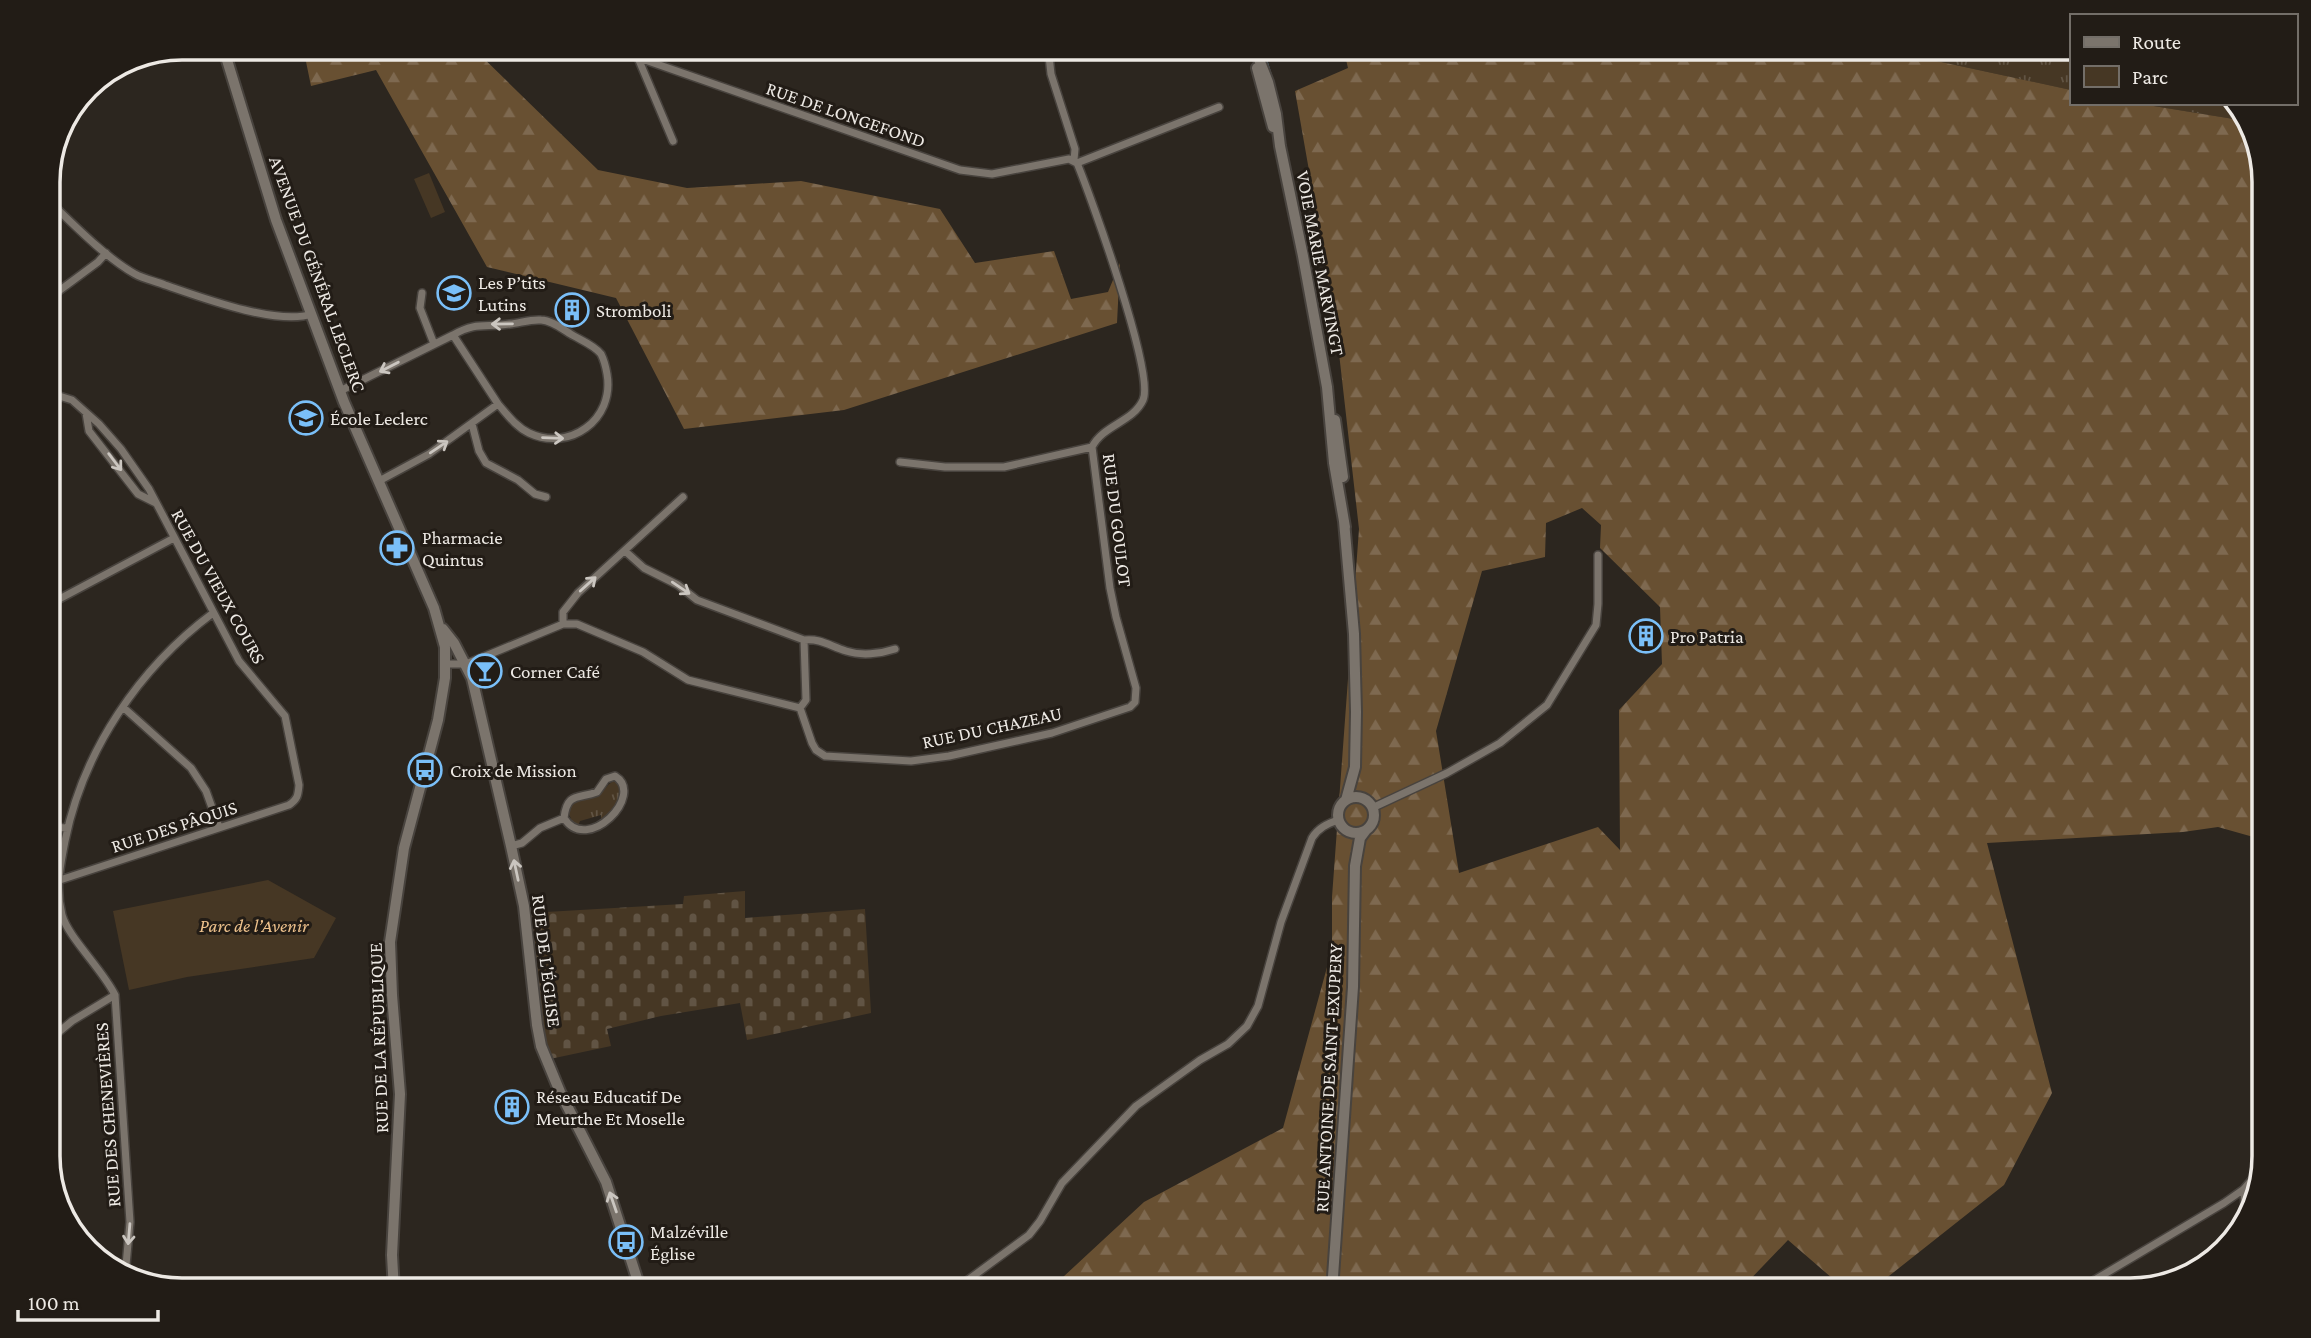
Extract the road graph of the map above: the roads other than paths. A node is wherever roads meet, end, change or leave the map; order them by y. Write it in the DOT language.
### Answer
graph roads {
  1 [pos="227,60"];
  2 [pos="639,60"];
  3 [pos="644,60"];
  4 [pos="1049,60"];
  5 [pos="1259,60"];
  6 [pos="1219,107"];
  7 [pos="673,141"];
  8 [pos="1075,162"];
  9 [pos="60,211"];
  10 [pos="106,253"];
  11 [pos="60,290"];
  12 [pos="422,293"];
  13 [pos="312,314"];
  14 [pos="453,335"];
  15 [pos="434,344"];
  16 [pos="340,391"];
  17 [pos="60,396"];
  18 [pos="498,404"];
  19 [pos="86,413"];
  20 [pos="472,424"];
  21 [pos="1092,447"];
  22 [pos="900,462"];
  23 [pos="379,481"];
  24 [pos="546,498"];
  25 [pos="683,498"];
  26 [pos="156,503"];
  27 [pos="174,538"];
  28 [pos="625,551"];
  29 [pos="1598,555"];
  30 [pos="60,598"];
  31 [pos="213,613"];
  32 [pos="563,624"];
  33 [pos="440,625"];
  34 [pos="804,640"];
  35 [pos="895,649"];
  36 [pos="446,664"];
  37 [pos="466,664"];
  38 [pos="1135,702"];
  39 [pos="124,708"];
  40 [pos="800,708"];
  41 [pos="1355,767"];
  42 [pos="298,796"];
  43 [pos="1362,799"];
  44 [pos="1346,800"];
  45 [pos="1372,808"];
  46 [pos="564,818"];
  47 [pos="1338,820"];
  48 [pos="219,827"];
  49 [pos="60,828"];
  50 [pos="68,828"];
  51 [pos="1366,830"];
  52 [pos="1346,831"];
  53 [pos="511,846"];
  54 [pos="1355,866"];
  55 [pos="60,867"];
  56 [pos="60,880"];
  57 [pos="60,899"];
  58 [pos="115,995"];
  59 [pos="60,1031"];
  60 [pos="2248,1185"];
  61 [pos="2244,1189"];
  62 [pos="2244,1196"];
  63 [pos="126,1265"];
  64 [pos="393,1278"];
  65 [pos="637,1278"];
  66 [pos="971,1278"];
  67 [pos="1333,1278"];
  68 [pos="2097,1278"];
  1 -- 13 [label="main road, AVENUE DU GÉNÉRAL LECLERC"];
  2 -- 7 [label="street"];
  3 -- 8 [label="street, RUE DE LONGEFOND"];
  4 -- 8 [label="street, RUE DU GOULOT"];
  5 -- 41 [label="main road, VOIE MARIE MARVINGT"];
  6 -- 8 [label="street, RUE DE LONGEFOND"];
  8 -- 21 [label="street, RUE DU GOULOT"];
  9 -- 10 [label="street"];
  10 -- 11 [label="street"];
  10 -- 13 [label="street"];
  12 -- 15 [label="street"];
  13 -- 16 [label="main road, AVENUE DU GÉNÉRAL LECLERC"];
  14 -- 15 [label="street"];
  14 -- 18 [label="street"];
  18 -- 14 [label="street, one-way"];
  15 -- 16 [label="street, one-way"];
  16 -- 23 [label="main road, AVENUE DU GÉNÉRAL LECLERC"];
  17 -- 19 [label="street, RUE DU VIEUX COURS"];
  18 -- 20 [label="street"];
  19 -- 26 [label="street, RUE DU VIEUX COURS"];
  19 -- 26 [label="street, RUE DU VIEUX COURS, one-way"];
  23 -- 20 [label="street, one-way"];
  20 -- 24 [label="street"];
  21 -- 22 [label="street"];
  21 -- 38 [label="street, RUE DU GOULOT"];
  23 -- 33 [label="main road, AVENUE DU GÉNÉRAL LECLERC"];
  25 -- 28 [label="street"];
  26 -- 27 [label="street, RUE DU VIEUX COURS"];
  27 -- 30 [label="street"];
  27 -- 31 [label="street, RUE DU VIEUX COURS"];
  32 -- 28 [label="street, one-way"];
  28 -- 34 [label="street, one-way"];
  29 -- 45 [label="street"];
  31 -- 39 [label="street"];
  31 -- 42 [label="street, RUE DU VIEUX COURS"];
  32 -- 37 [label="street"];
  32 -- 40 [label="street"];
  33 -- 36 [label="main road, AVENUE DU GÉNÉRAL LECLERC"];
  33 -- 37 [label="main road, AVENUE DU GÉNÉRAL LECLERC"];
  34 -- 35 [label="street"];
  34 -- 40 [label="street"];
  36 -- 37 [label="street"];
  36 -- 64 [label="main road, RUE DE LA RÉPUBLIQUE"];
  37 -- 53 [label="main road, RUE DE L'ÉGLISE"];
  38 -- 40 [label="street, RUE DU CHAZEAU"];
  39 -- 48 [label="street"];
  39 -- 50 [label="street"];
  41 -- 43 [label="main road, VOIE MARIE MARVINGT"];
  41 -- 44 [label="main road, VOIE MARIE MARVINGT"];
  42 -- 48 [label="street, RUE DES PÂQUIS"];
  43 -- 44 [label="main road"];
  43 -- 45 [label="main road"];
  44 -- 47 [label="main road"];
  45 -- 51 [label="main road"];
  46 -- 46 [label="street"];
  46 -- 53 [label="street"];
  47 -- 52 [label="main road"];
  47 -- 66 [label="street"];
  48 -- 56 [label="street, RUE DES PÂQUIS"];
  49 -- 50 [label="street"];
  50 -- 55 [label="street"];
  51 -- 52 [label="main road"];
  51 -- 54 [label="main road, RUE ANTOINE DE SAINT-EXUPERY"];
  52 -- 54 [label="main road, RUE ANTOINE DE SAINT-EXUPERY"];
  65 -- 53 [label="main road, RUE DE L'ÉGLISE, one-way"];
  54 -- 67 [label="main road, RUE ANTOINE DE SAINT-EXUPERY"];
  57 -- 58 [label="street"];
  58 -- 59 [label="street"];
  58 -- 63 [label="street, RUE DES CHENEVIÈRES, one-way"];
  60 -- 61 [label="street"];
  61 -- 62 [label="street"];
  61 -- 68 [label="street"];
}
